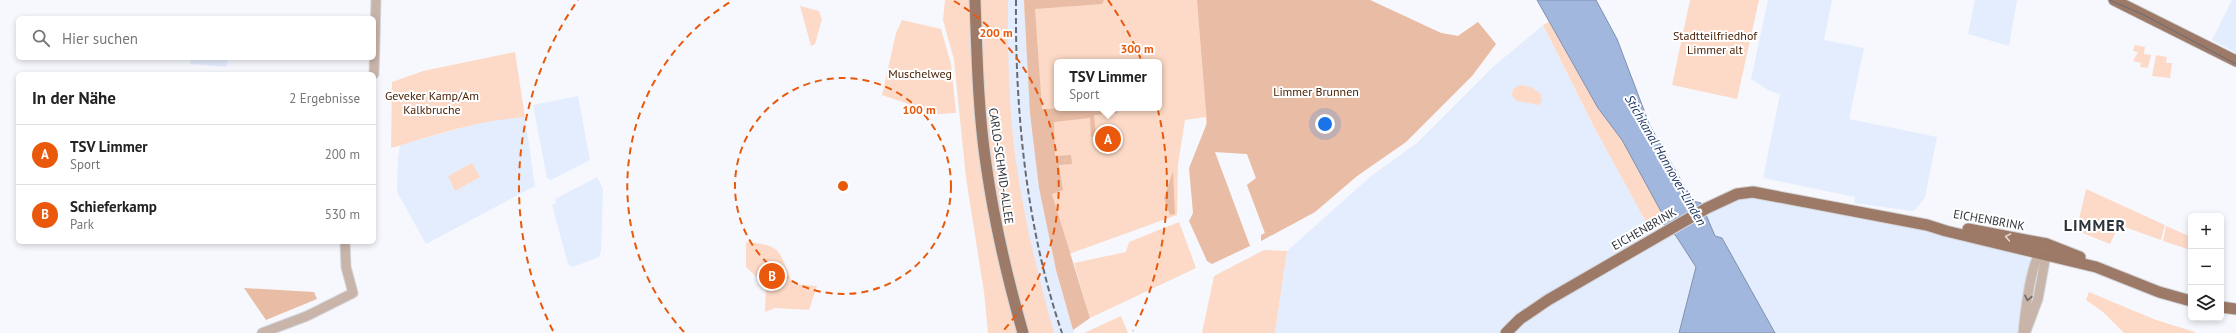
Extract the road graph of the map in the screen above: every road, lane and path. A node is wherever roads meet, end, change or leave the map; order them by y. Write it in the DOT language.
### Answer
graph roads {
  1 [pos="376,0"];
  2 [pos="975,0"];
  3 [pos="2114,0"];
  4 [pos="376,16"];
  5 [pos="374,60"];
  6 [pos="2236,62"];
  7 [pos="374,72"];
  8 [pos="345,244"];
  9 [pos="2044,250"];
  10 [pos="2188,300"];
  11 [pos="2224,307"];
  12 [pos="2236,309"];
  13 [pos="262,333"];
  14 [pos="1023,333"];
  15 [pos="1506,333"];
  16 [pos="2024,333"];
  1 -- 4 [label="street"];
  2 -- 14 [label="main road, CARLO-SCHMID-ALLEE"];
  3 -- 6 [label="main road"];
  5 -- 7 [label="street"];
  8 -- 13 [label="street"];
  9 -- 10 [label="main road, EICHENBRINK"];
  9 -- 15 [label="main road, EICHENBRINK"];
  9 -- 16 [label="street"];
  11 -- 12 [label="main road"];
}
